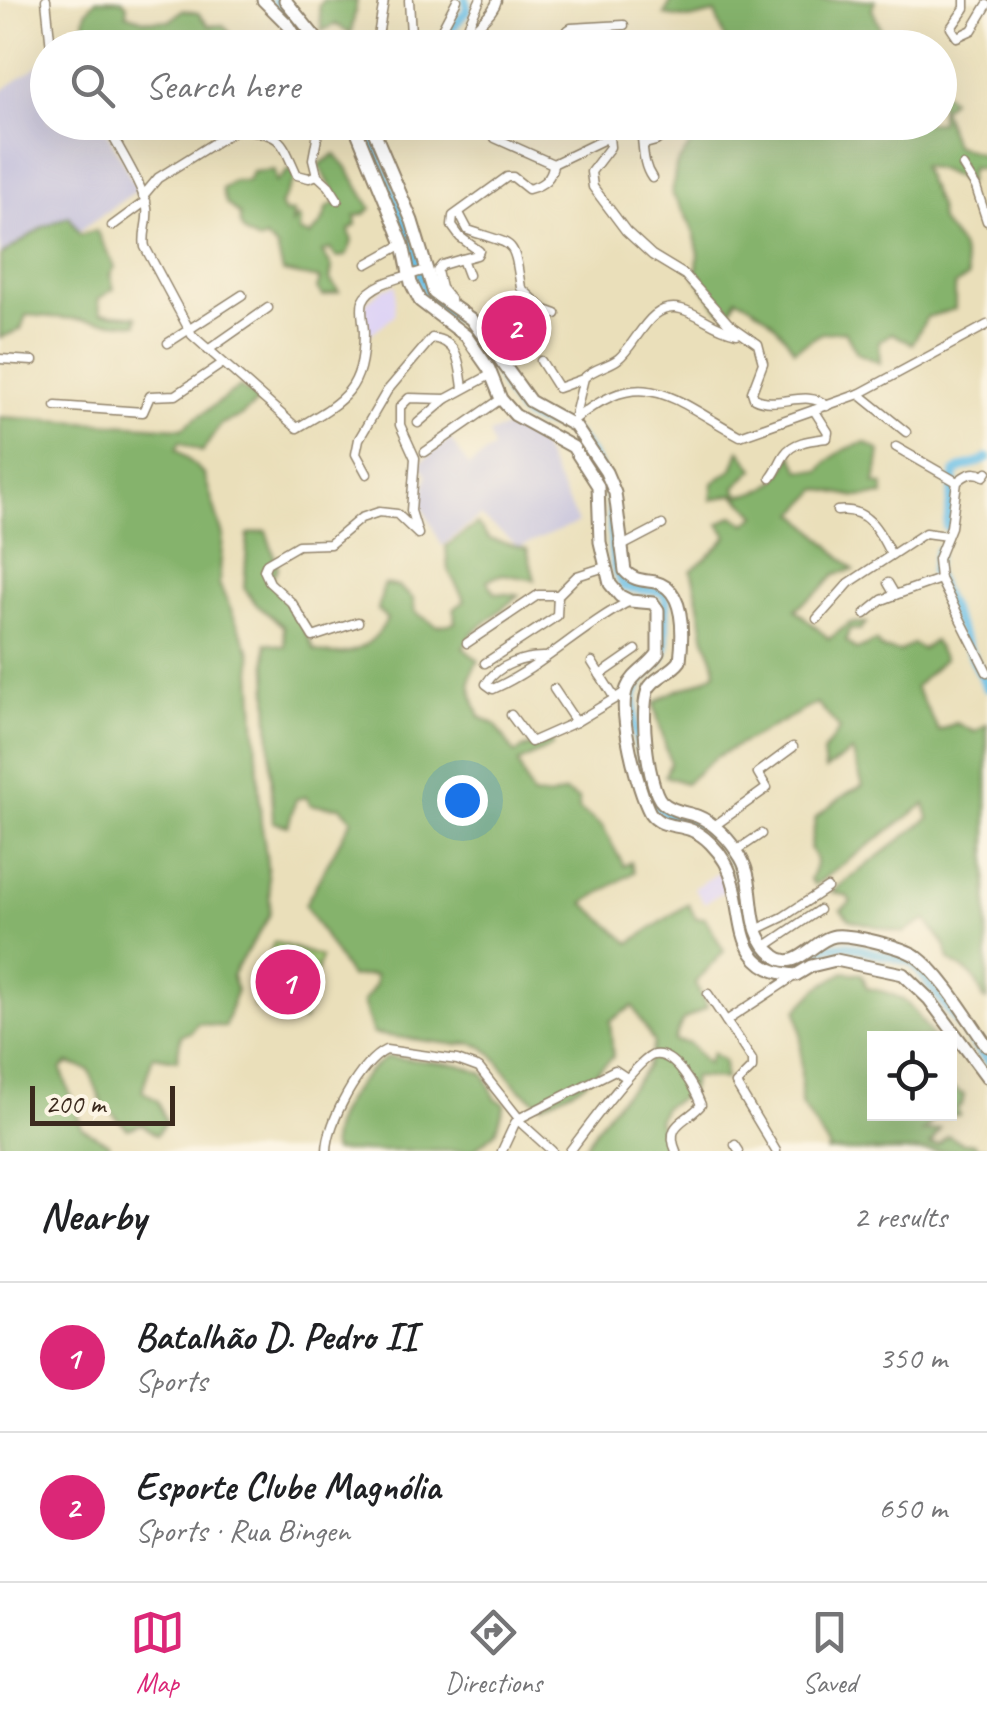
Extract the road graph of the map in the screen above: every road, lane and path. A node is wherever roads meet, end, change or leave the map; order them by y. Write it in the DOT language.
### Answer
graph roads {
  1 [pos="46,0"];
  2 [pos="264,0"];
  3 [pos="285,0"];
  4 [pos="384,0"];
  5 [pos="409,0"];
  6 [pos="480,0"];
  7 [pos="498,0"];
  8 [pos="964,0"];
  9 [pos="458,3"];
  10 [pos="987,5"];
  11 [pos="470,17"];
  12 [pos="624,24"];
  13 [pos="49,30"];
  14 [pos="292,30"];
  15 [pos="309,30"];
  16 [pos="379,30"];
  17 [pos="411,30"];
  18 [pos="442,30"];
  19 [pos="469,30"];
  20 [pos="473,30"];
  21 [pos="568,30"];
  22 [pos="952,30"];
  23 [pos="957,36"];
  24 [pos="114,140"];
  25 [pos="219,140"];
  26 [pos="279,140"];
  27 [pos="317,140"];
  28 [pos="361,140"];
  29 [pos="378,140"];
  30 [pos="498,140"];
  31 [pos="603,140"];
  32 [pos="609,140"];
  33 [pos="644,140"];
  34 [pos="657,140"];
  35 [pos="379,143"];
  36 [pos="645,144"];
  37 [pos="365,150"];
  38 [pos="553,164"];
  39 [pos="964,166"];
  40 [pos="317,175"];
  41 [pos="652,178"];
  42 [pos="144,198"];
  43 [pos="338,200"];
  44 [pos="459,213"];
  45 [pos="987,221"];
  46 [pos="112,226"];
  47 [pos="403,244"];
  48 [pos="462,259"];
  49 [pos="367,264"];
  50 [pos="426,270"];
  51 [pos="468,275"];
  52 [pos="410,276"];
  53 [pos="242,294"];
  54 [pos="268,308"];
  55 [pos="465,313"];
  56 [pos="556,314"];
  57 [pos="987,325"];
  58 [pos="188,330"];
  59 [pos="739,334"];
  60 [pos="168,343"];
  61 [pos="208,350"];
  62 [pos="541,360"];
  63 [pos="34,361"];
  64 [pos="3,362"];
  65 [pos="224,363"];
  66 [pos="506,365"];
  67 [pos="492,374"];
  68 [pos="583,379"];
  69 [pos="462,388"];
  70 [pos="859,394"];
  71 [pos="446,399"];
  72 [pos="501,399"];
  73 [pos="56,406"];
  74 [pos="827,406"];
  75 [pos="814,410"];
  76 [pos="418,422"];
  77 [pos="570,423"];
  78 [pos="906,432"];
  79 [pos="896,447"];
  80 [pos="425,452"];
  81 [pos="367,474"];
  82 [pos="986,476"];
  83 [pos="771,478"];
  84 [pos="957,482"];
  85 [pos="837,511"];
  86 [pos="662,524"];
  87 [pos="944,535"];
  88 [pos="620,547"];
  89 [pos="892,555"];
  90 [pos="605,567"];
  91 [pos="937,580"];
  92 [pos="888,583"];
  93 [pos="558,594"];
  94 [pos="895,596"];
  95 [pos="630,601"];
  96 [pos="865,614"];
  97 [pos="817,619"];
  98 [pos="358,622"];
  99 [pos="467,643"];
  100 [pos="636,650"];
  101 [pos="546,658"];
  102 [pos="592,662"];
  103 [pos="485,663"];
  104 [pos="640,672"];
  105 [pos="987,672"];
  106 [pos="600,675"];
  107 [pos="650,685"];
  108 [pos="554,689"];
  109 [pos="619,695"];
  110 [pos="511,715"];
  111 [pos="576,722"];
  112 [pos="794,747"];
  113 [pos="714,826"];
  114 [pos="761,834"];
  115 [pos="736,851"];
  116 [pos="826,888"];
  117 [pos="819,910"];
  118 [pos="756,930"];
  119 [pos="766,946"];
  120 [pos="802,955"];
  121 [pos="811,966"];
  122 [pos="796,975"];
  123 [pos="708,994"];
  124 [pos="726,1021"];
  125 [pos="987,1046"];
  126 [pos="987,1077"];
  127 [pos="627,1078"];
  128 [pos="517,1120"];
  129 [pos="328,1151"];
  130 [pos="502,1151"];
  131 [pos="552,1151"];
  132 [pos="570,1151"];
  133 [pos="676,1151"];
  134 [pos="776,1151"];
  1 -- 13 [label="street"];
  2 -- 14 [label="main road"];
  3 -- 15 [label="main road"];
  4 -- 16 [label="street"];
  5 -- 17 [label="street"];
  6 -- 11 [label="street"];
  7 -- 20 [label="street"];
  8 -- 22 [label="street"];
  9 -- 11 [label="street"];
  9 -- 18 [label="street"];
  10 -- 23 [label="street"];
  11 -- 19 [label="street"];
  12 -- 21 [label="street"];
  24 -- 42 [label="street"];
  25 -- 42 [label="street"];
  26 -- 40 [label="street"];
  27 -- 40 [label="street"];
  28 -- 37 [label="main road"];
  29 -- 35 [label="main road"];
  30 -- 38 [label="street"];
  31 -- 38 [label="street"];
  32 -- 59 [label="street"];
  33 -- 36 [label="street"];
  34 -- 36 [label="street"];
  35 -- 37 [label="main road"];
  35 -- 50 [label="main road"];
  36 -- 41 [label="street"];
  37 -- 47 [label="main road"];
  38 -- 44 [label="street"];
  39 -- 45 [label="street"];
  40 -- 43 [label="street"];
  42 -- 46 [label="street"];
  42 -- 58 [label="street"];
  44 -- 48 [label="street"];
  44 -- 56 [label="street"];
  47 -- 49 [label="street"];
  47 -- 52 [label="main road"];
  48 -- 51 [label="street"];
  48 -- 55 [label="street"];
  50 -- 52 [label="street"];
  50 -- 55 [label="main road"];
  52 -- 65 [label="street"];
  52 -- 67 [label="main road"];
  53 -- 58 [label="street"];
  54 -- 61 [label="street"];
  55 -- 66 [label="main road"];
  57 -- 70 [label="street"];
  58 -- 60 [label="street"];
  58 -- 61 [label="street"];
  59 -- 68 [label="street"];
  59 -- 74 [label="street"];
  61 -- 65 [label="street"];
  62 -- 68 [label="street"];
  63 -- 64 [label="street"];
  65 -- 73 [label="street"];
  66 -- 67 [label="street"];
  66 -- 77 [label="main road"];
  67 -- 69 [label="street"];
  67 -- 72 [label="main road"];
  68 -- 77 [label="street"];
  69 -- 71 [label="street"];
  69 -- 81 [label="street"];
  70 -- 74 [label="street"];
  70 -- 78 [label="street"];
  71 -- 76 [label="street"];
  71 -- 98 [label="street"];
  72 -- 80 [label="street"];
  72 -- 90 [label="main road"];
  74 -- 75 [label="street"];
  75 -- 77 [label="street"];
  75 -- 83 [label="street"];
  77 -- 88 [label="main road"];
  79 -- 84 [label="street"];
  82 -- 84 [label="street"];
  84 -- 87 [label="street"];
  85 -- 89 [label="street"];
  86 -- 88 [label="street"];
  87 -- 89 [label="street"];
  87 -- 91 [label="street"];
  88 -- 107 [label="main road"];
  89 -- 97 [label="street"];
  90 -- 93 [label="street"];
  90 -- 95 [label="main road"];
  91 -- 94 [label="street"];
  91 -- 105 [label="street"];
  92 -- 94 [label="street"];
  93 -- 99 [label="street"];
  93 -- 103 [label="street"];
  94 -- 96 [label="street"];
  95 -- 101 [label="street"];
  95 -- 104 [label="main road"];
  100 -- 106 [label="street"];
  101 -- 101 [label="street"];
  102 -- 106 [label="street"];
  104 -- 107 [label="main road"];
  104 -- 109 [label="main road"];
  106 -- 109 [label="street"];
  107 -- 113 [label="main road"];
  108 -- 111 [label="street"];
  109 -- 111 [label="street"];
  109 -- 122 [label="main road"];
  110 -- 111 [label="street"];
  112 -- 113 [label="street"];
  113 -- 115 [label="main road"];
  114 -- 115 [label="street"];
  115 -- 118 [label="main road"];
  116 -- 118 [label="street"];
  117 -- 119 [label="street"];
  118 -- 119 [label="main road"];
  119 -- 120 [label="main road"];
  120 -- 121 [label="main road"];
  120 -- 125 [label="main road"];
  121 -- 122 [label="main road"];
  121 -- 126 [label="main road"];
  122 -- 124 [label="street"];
  123 -- 124 [label="street"];
  124 -- 134 [label="street"];
  127 -- 128 [label="street"];
  127 -- 132 [label="street"];
  127 -- 133 [label="street"];
  128 -- 129 [label="street"];
  128 -- 130 [label="street"];
  128 -- 131 [label="street"];
}
